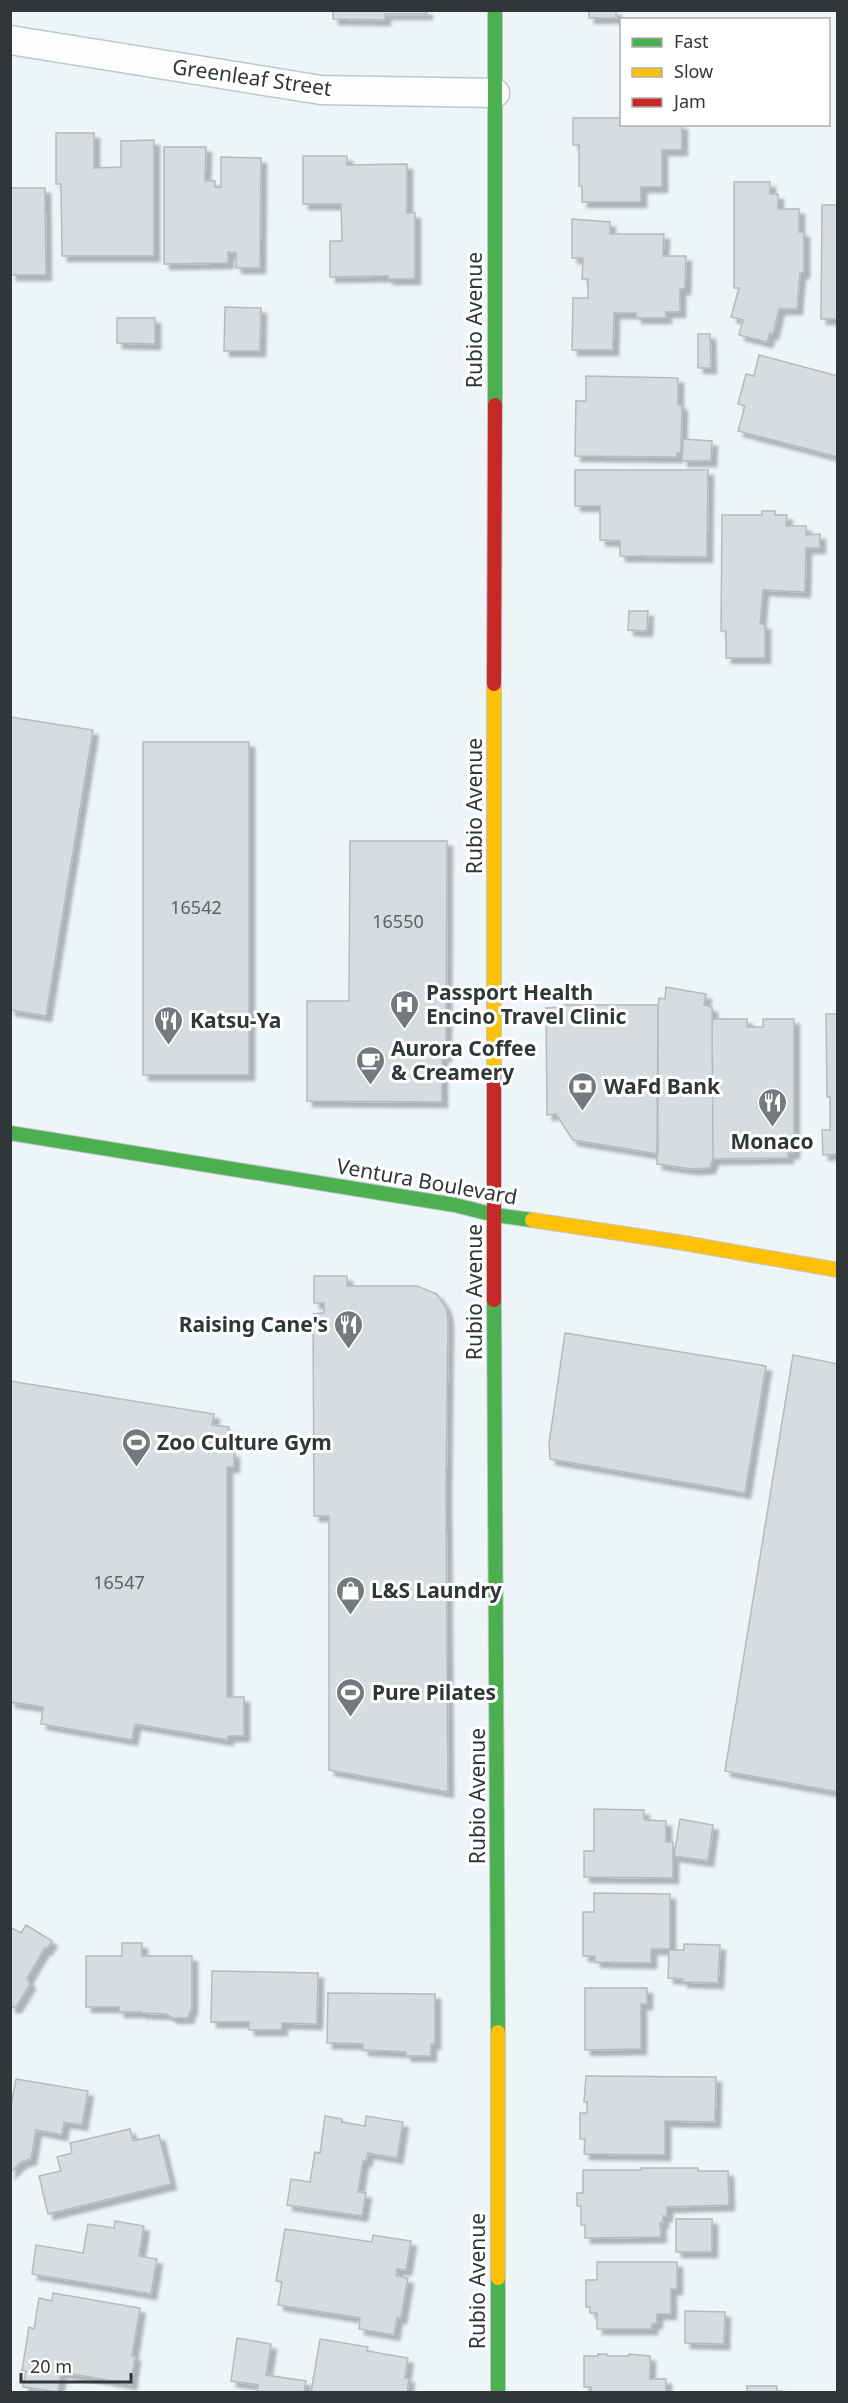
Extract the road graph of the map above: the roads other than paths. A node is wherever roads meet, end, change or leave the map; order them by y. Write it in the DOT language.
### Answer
graph roads {
  1 [pos="495,10"];
  2 [pos="10,40"];
  3 [pos="495,93"];
  4 [pos="10,1133"];
  5 [pos="495,1215"];
  6 [pos="837,1269"];
  7 [pos="498,2392"];
  1 -- 3 [label="street, Rubio Avenue"];
  2 -- 3 [label="street, Greenleaf Street"];
  3 -- 5 [label="street, Rubio Avenue"];
  4 -- 5 [label="street, Ventura Boulevard"];
  5 -- 6 [label="street, Ventura Boulevard"];
  5 -- 7 [label="street, Rubio Avenue"];
}
